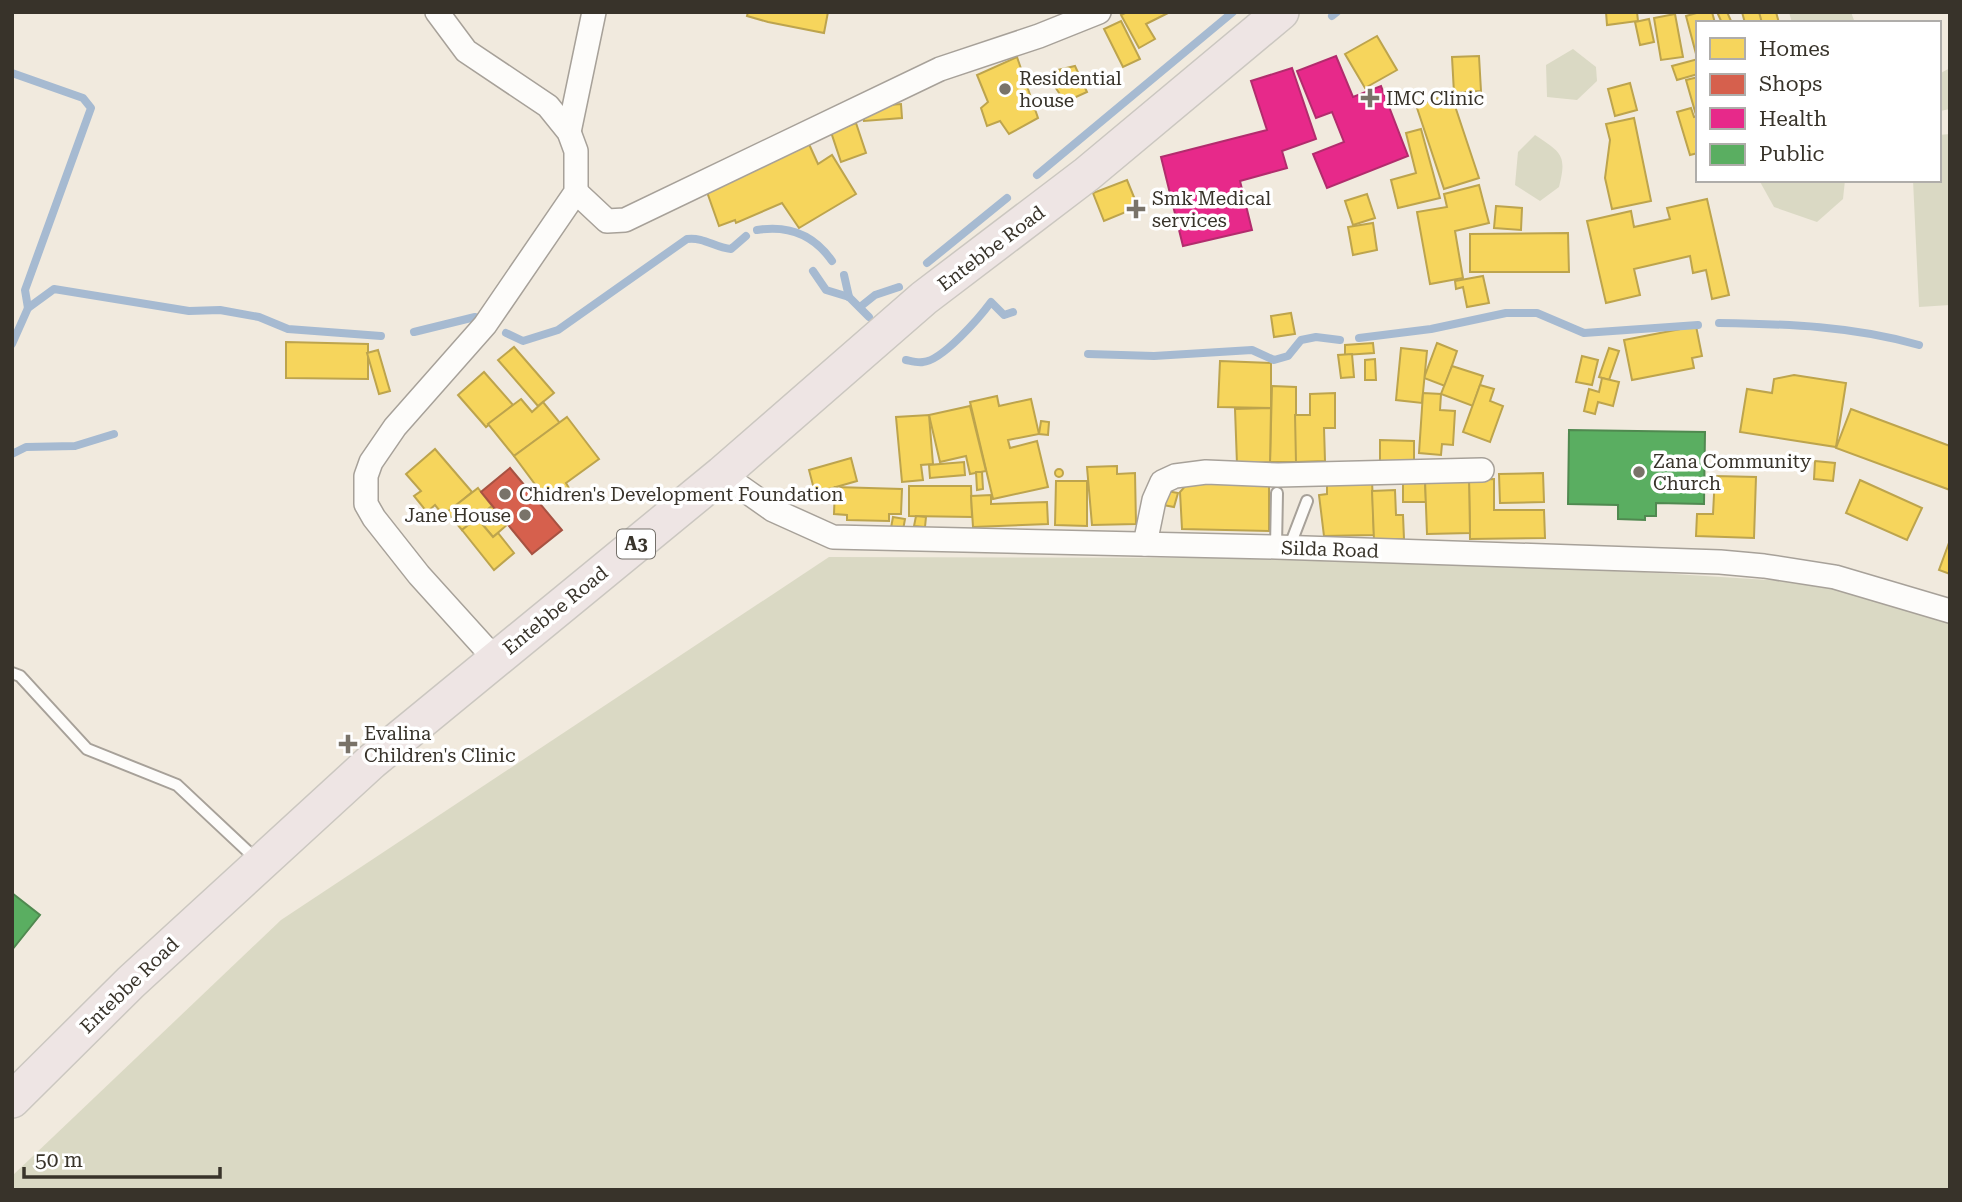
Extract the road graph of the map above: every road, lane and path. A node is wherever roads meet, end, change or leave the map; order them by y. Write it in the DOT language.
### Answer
graph roads {
  1 [pos="437,12"];
  2 [pos="594,12"];
  3 [pos="1099,12"];
  4 [pos="1281,12"];
  5 [pos="569,132"];
  6 [pos="576,192"];
  7 [pos="1482,470"];
  8 [pos="722,474"];
  9 [pos="1277,493"];
  10 [pos="1307,500"];
  11 [pos="1145,544"];
  12 [pos="1282,548"];
  13 [pos="1950,611"];
  14 [pos="495,659"];
  15 [pos="12,673"];
  16 [pos="259,862"];
  17 [pos="12,1100"];
  1 -- 5 [label="street"];
  2 -- 5 [label="street"];
  3 -- 6 [label="street"];
  4 -- 8 [label="main road, Entebbe Road / A3"];
  5 -- 6 [label="street"];
  6 -- 14 [label="street"];
  7 -- 11 [label="street"];
  8 -- 11 [label="street, Silda Road"];
  8 -- 14 [label="main road, Entebbe Road / A3"];
  9 -- 12 [label="lane"];
  10 -- 12 [label="lane"];
  11 -- 12 [label="street, Silda Road"];
  12 -- 13 [label="street, Silda Road"];
  14 -- 16 [label="main road, Entebbe Road / A3"];
  15 -- 16 [label="lane"];
  16 -- 17 [label="main road, Entebbe Road / A3"];
}
